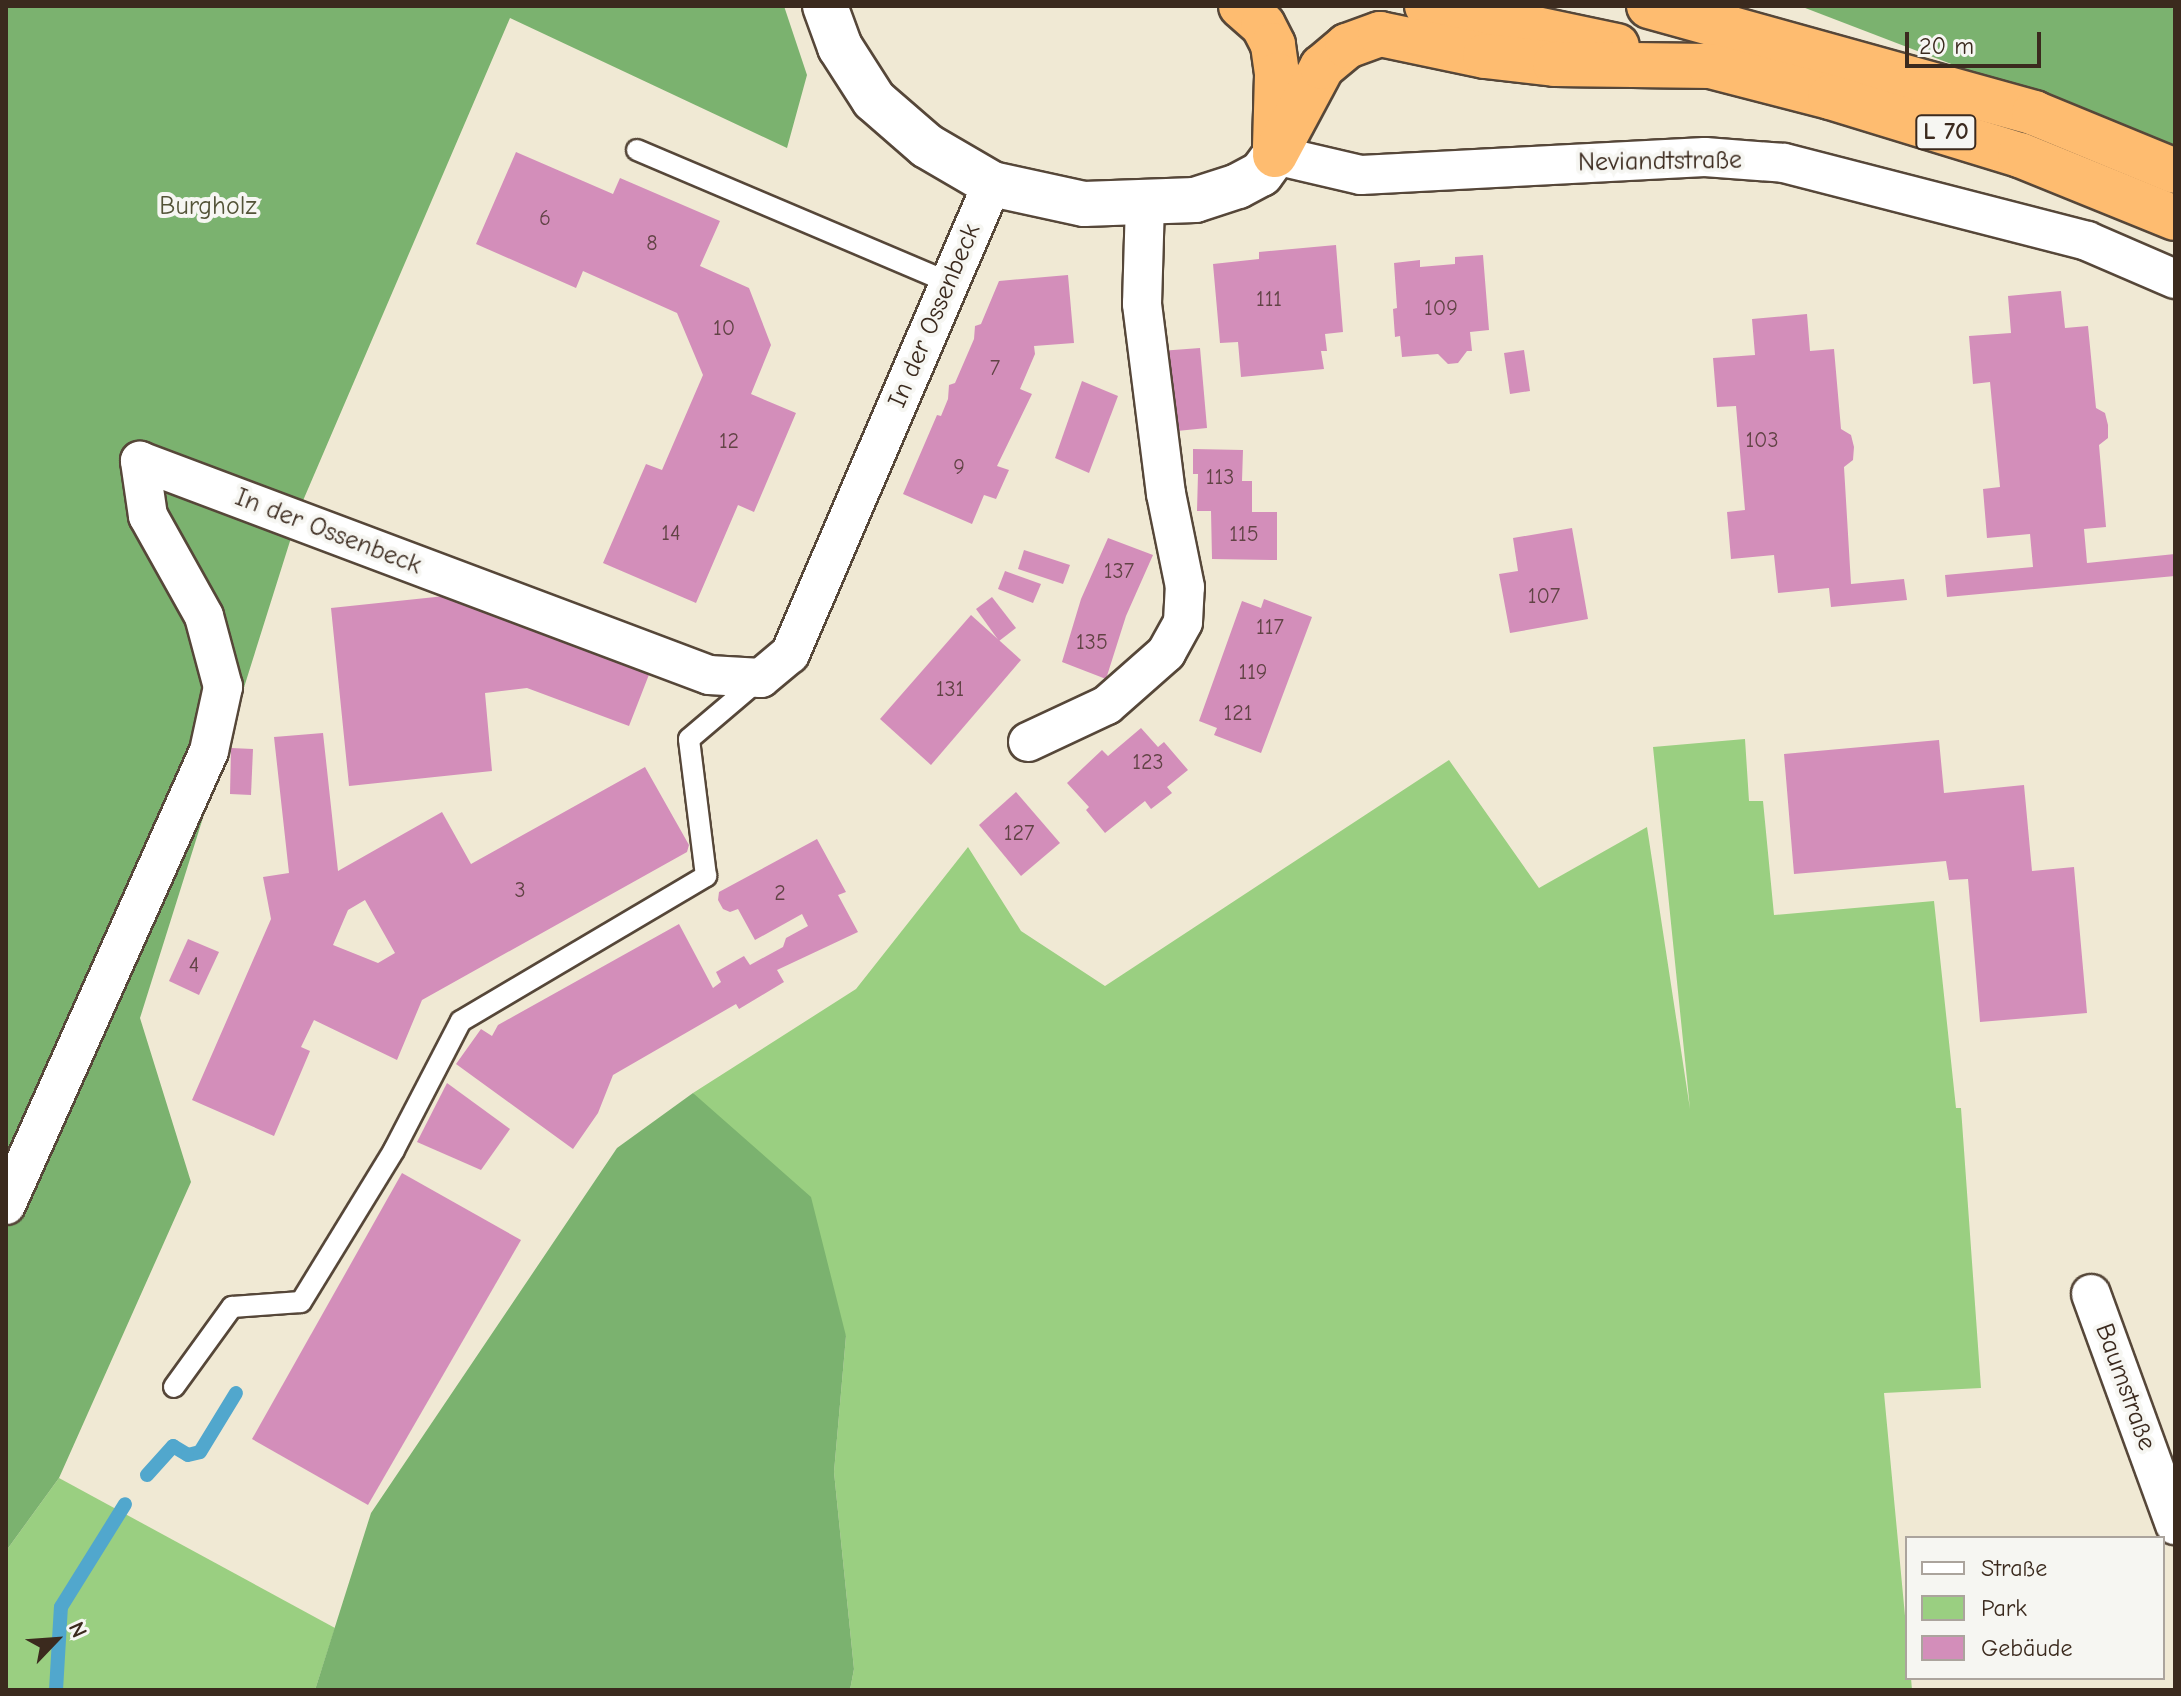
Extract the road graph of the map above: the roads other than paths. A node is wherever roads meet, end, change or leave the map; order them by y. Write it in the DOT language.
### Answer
graph roads {
  1 [pos="825,6"];
  2 [pos="1241,6"];
  3 [pos="1427,6"];
  4 [pos="1649,6"];
  5 [pos="1710,66"];
  6 [pos="637,150"];
  7 [pos="1275,155"];
  8 [pos="2175,171"];
  9 [pos="992,184"];
  10 [pos="1145,204"];
  11 [pos="2175,218"];
  12 [pos="2175,279"];
  13 [pos="948,282"];
  14 [pos="761,678"];
  15 [pos="1028,742"];
  16 [pos="6,1205"];
  17 [pos="2091,1294"];
  18 [pos="174,1387"];
  19 [pos="2175,1525"];
  1 -- 9 [label="street"];
  2 -- 7 [label="highway"];
  3 -- 5 [label="highway, L 70"];
  4 -- 8 [label="highway, L 70"];
  5 -- 7 [label="highway"];
  5 -- 11 [label="highway, L 70"];
  6 -- 13 [label="lane"];
  7 -- 10 [label="street"];
  7 -- 12 [label="street, Neviandtstraße"];
  9 -- 10 [label="street"];
  9 -- 13 [label="street, In der Ossenbeck"];
  10 -- 15 [label="street"];
  13 -- 14 [label="street, In der Ossenbeck"];
  14 -- 16 [label="street, In der Ossenbeck"];
  14 -- 18 [label="lane"];
  17 -- 19 [label="street, Baumstraße"];
}
